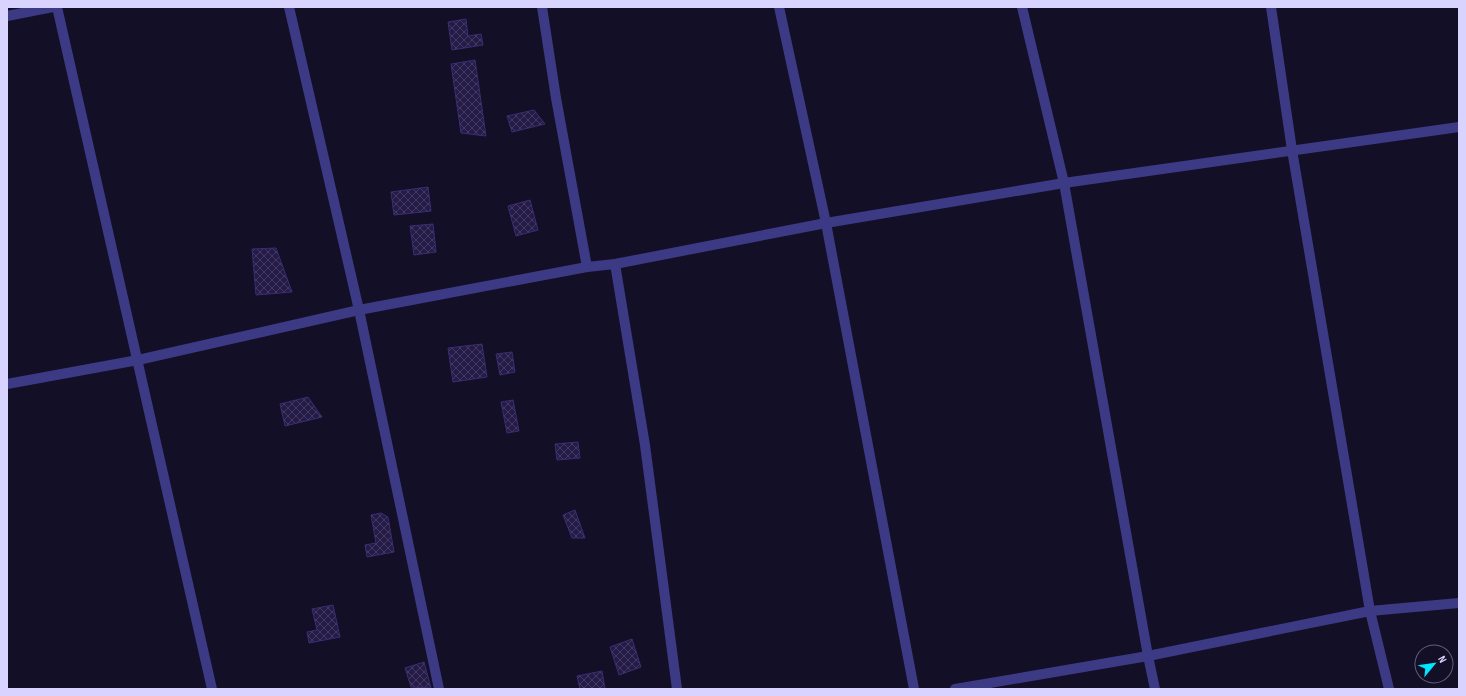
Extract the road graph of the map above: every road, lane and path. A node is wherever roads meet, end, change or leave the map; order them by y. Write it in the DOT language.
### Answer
graph roads {
  1 [pos="54,7"];
  2 [pos="57,7"];
  3 [pos="288,7"];
  4 [pos="542,7"];
  5 [pos="779,7"];
  6 [pos="1022,7"];
  7 [pos="1271,7"];
  8 [pos="7,16"];
  9 [pos="1459,127"];
  10 [pos="1292,150"];
  11 [pos="1064,183"];
  12 [pos="826,224"];
  13 [pos="615,264"];
  14 [pos="587,267"];
  15 [pos="359,310"];
  16 [pos="138,360"];
  17 [pos="7,384"];
  18 [pos="1459,603"];
  19 [pos="1370,611"];
  20 [pos="1148,656"];
  21 [pos="212,689"];
  22 [pos="439,689"];
  23 [pos="677,689"];
  24 [pos="914,689"];
  25 [pos="955,689"];
  26 [pos="1156,689"];
  27 [pos="1389,689"];
  1 -- 8 [label="street"];
  2 -- 16 [label="street"];
  3 -- 15 [label="street"];
  4 -- 14 [label="street"];
  5 -- 12 [label="street"];
  6 -- 11 [label="street"];
  7 -- 10 [label="street"];
  9 -- 10 [label="street"];
  10 -- 11 [label="street"];
  10 -- 19 [label="street"];
  11 -- 12 [label="street"];
  11 -- 20 [label="street"];
  12 -- 13 [label="street"];
  12 -- 24 [label="street"];
  13 -- 14 [label="street"];
  13 -- 23 [label="street"];
  14 -- 15 [label="street"];
  15 -- 16 [label="street"];
  15 -- 22 [label="street"];
  16 -- 17 [label="street"];
  16 -- 21 [label="street"];
  18 -- 19 [label="street"];
  19 -- 20 [label="street"];
  19 -- 27 [label="street"];
  20 -- 25 [label="street"];
  20 -- 26 [label="street"];
}
